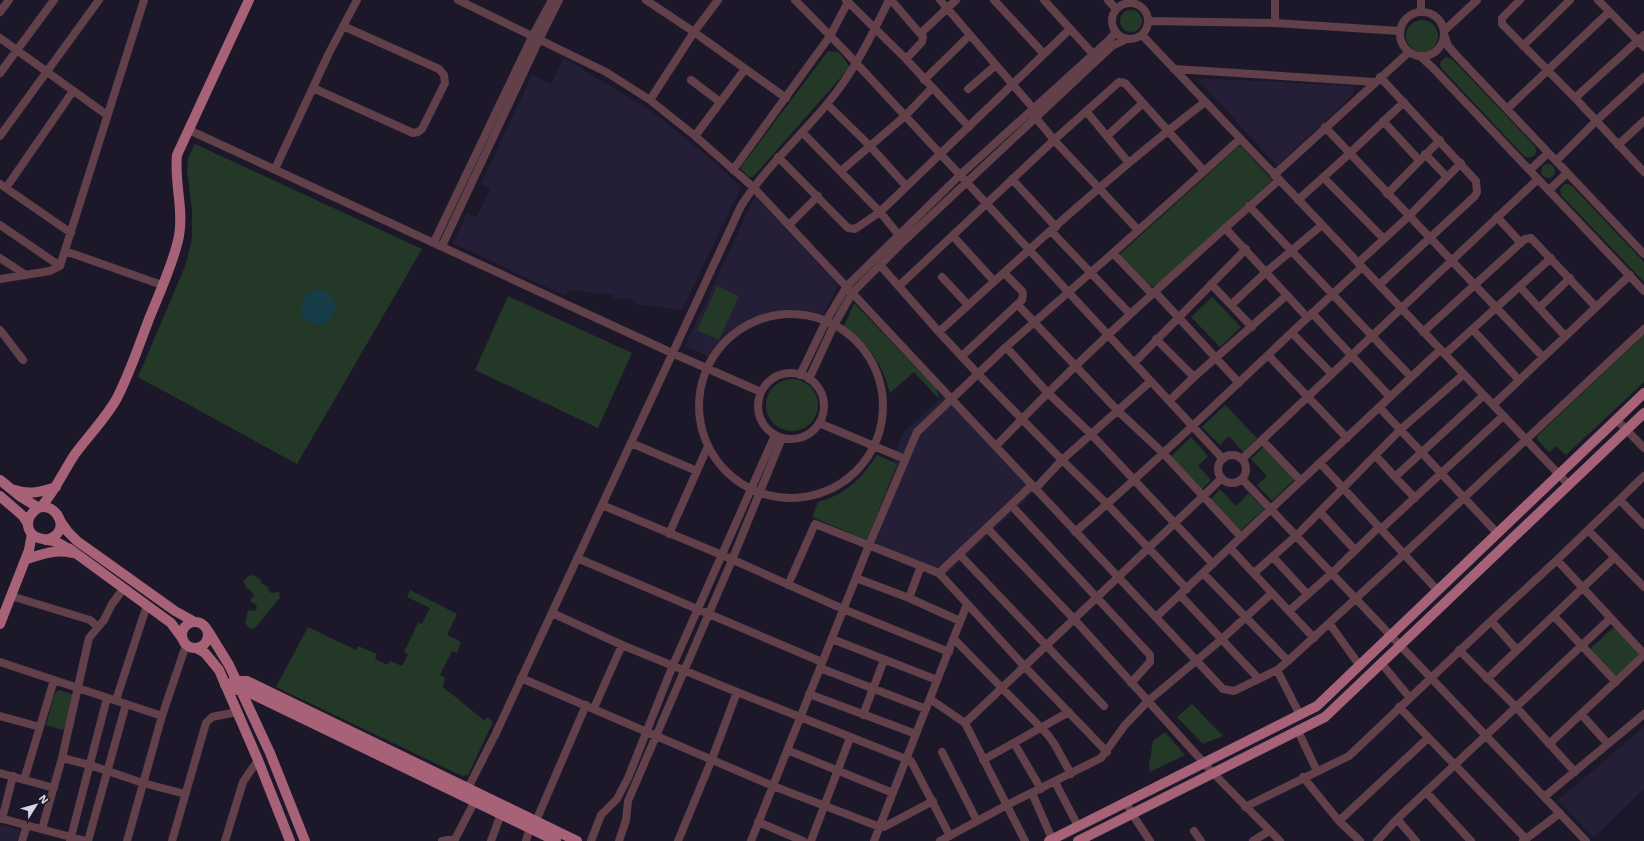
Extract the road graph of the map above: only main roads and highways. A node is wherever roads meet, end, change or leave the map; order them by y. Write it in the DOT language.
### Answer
graph roads {
  1 [pos="249,0"];
  2 [pos="1644,393"];
  3 [pos="1644,413"];
  4 [pos="0,480"];
  5 [pos="57,485"];
  6 [pos="10,488"];
  7 [pos="0,496"];
  8 [pos="40,508"];
  9 [pos="60,519"];
  10 [pos="30,529"];
  11 [pos="46,540"];
  12 [pos="77,555"];
  13 [pos="25,560"];
  14 [pos="193,621"];
  15 [pos="0,624"];
  16 [pos="208,631"];
  17 [pos="184,641"];
  18 [pos="196,648"];
  19 [pos="223,654"];
  20 [pos="239,685"];
  21 [pos="254,685"];
  22 [pos="227,688"];
  23 [pos="466,792"];
  24 [pos="477,797"];
  25 [pos="533,825"];
  26 [pos="1052,840"];
  27 [pos="290,841"];
  28 [pos="305,841"];
  29 [pos="556,841"];
  30 [pos="577,841"];
  31 [pos="1078,841"];
  1 -- 5 [label="main road"];
  2 -- 26 [label="main road"];
  3 -- 31 [label="main road"];
  4 -- 6 [label="main road"];
  5 -- 6 [label="main road"];
  5 -- 8 [label="main road"];
  5 -- 9 [label="main road"];
  6 -- 8 [label="main road"];
  7 -- 10 [label="main road"];
  8 -- 9 [label="main road"];
  8 -- 10 [label="main road"];
  9 -- 11 [label="main road"];
  9 -- 14 [label="main road"];
  10 -- 11 [label="main road"];
  10 -- 13 [label="main road"];
  11 -- 12 [label="main road"];
  11 -- 13 [label="main road"];
  12 -- 13 [label="main road"];
  12 -- 17 [label="main road"];
  13 -- 15 [label="main road"];
  14 -- 16 [label="main road"];
  14 -- 17 [label="main road"];
  16 -- 18 [label="main road"];
  16 -- 19 [label="main road"];
  17 -- 18 [label="main road"];
  18 -- 22 [label="main road"];
  19 -- 20 [label="main road"];
  19 -- 21 [label="main road"];
  20 -- 21 [label="main road"];
  20 -- 22 [label="main road"];
  20 -- 23 [label="main road"];
  20 -- 28 [label="main road"];
  21 -- 23 [label="main road"];
  22 -- 27 [label="main road"];
  23 -- 24 [label="main road"];
  24 -- 25 [label="main road"];
  24 -- 25 [label="main road"];
  25 -- 29 [label="main road"];
  25 -- 30 [label="main road"];
}
